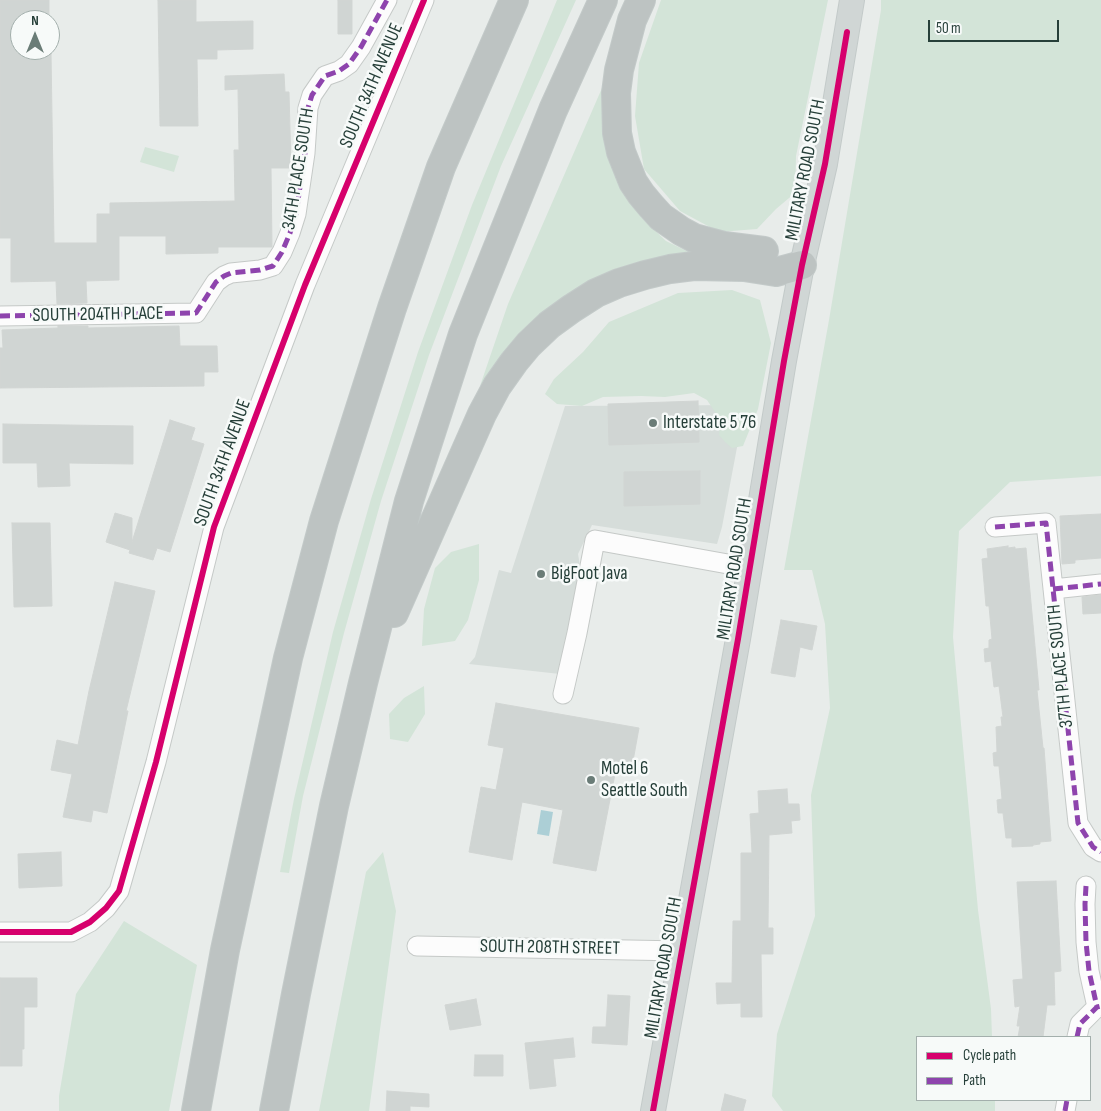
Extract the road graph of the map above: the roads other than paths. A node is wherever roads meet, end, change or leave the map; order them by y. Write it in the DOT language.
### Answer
graph roads {
  1 [pos="388,0"];
  2 [pos="424,0"];
  3 [pos="514,0"];
  4 [pos="603,0"];
  5 [pos="641,0"];
  6 [pos="852,0"];
  7 [pos="802,266"];
  8 [pos="196,313"];
  9 [pos="0,316"];
  10 [pos="995,527"];
  11 [pos="750,568"];
  12 [pos="1101,584"];
  13 [pos="1053,589"];
  14 [pos="363,683"];
  15 [pos="563,694"];
  16 [pos="1101,852"];
  17 [pos="1086,886"];
  18 [pos="0,932"];
  19 [pos="417,946"];
  20 [pos="682,951"];
  21 [pos="1099,1006"];
  22 [pos="1077,1036"];
  23 [pos="196,1111"];
  24 [pos="274,1111"];
  25 [pos="653,1111"];
  1 -- 8 [label="street, 34TH PLACE SOUTH"];
  2 -- 18 [label="street, SOUTH 34TH AVENUE"];
  3 -- 23 [label="highway"];
  4 -- 14 [label="highway"];
  5 -- 7 [label="highway"];
  6 -- 7 [label="main road, MILITARY ROAD SOUTH"];
  7 -- 11 [label="main road, MILITARY ROAD SOUTH"];
  7 -- 14 [label="highway"];
  8 -- 9 [label="street, SOUTH 204TH PLACE"];
  10 -- 13 [label="street, 37TH PLACE SOUTH"];
  11 -- 15 [label="street"];
  11 -- 20 [label="main road, MILITARY ROAD SOUTH"];
  12 -- 13 [label="street"];
  13 -- 16 [label="street, 37TH PLACE SOUTH"];
  14 -- 24 [label="highway"];
  17 -- 21 [label="street"];
  19 -- 20 [label="street, SOUTH 208TH STREET"];
  20 -- 25 [label="main road, MILITARY ROAD SOUTH"];
  21 -- 22 [label="street"];
}
